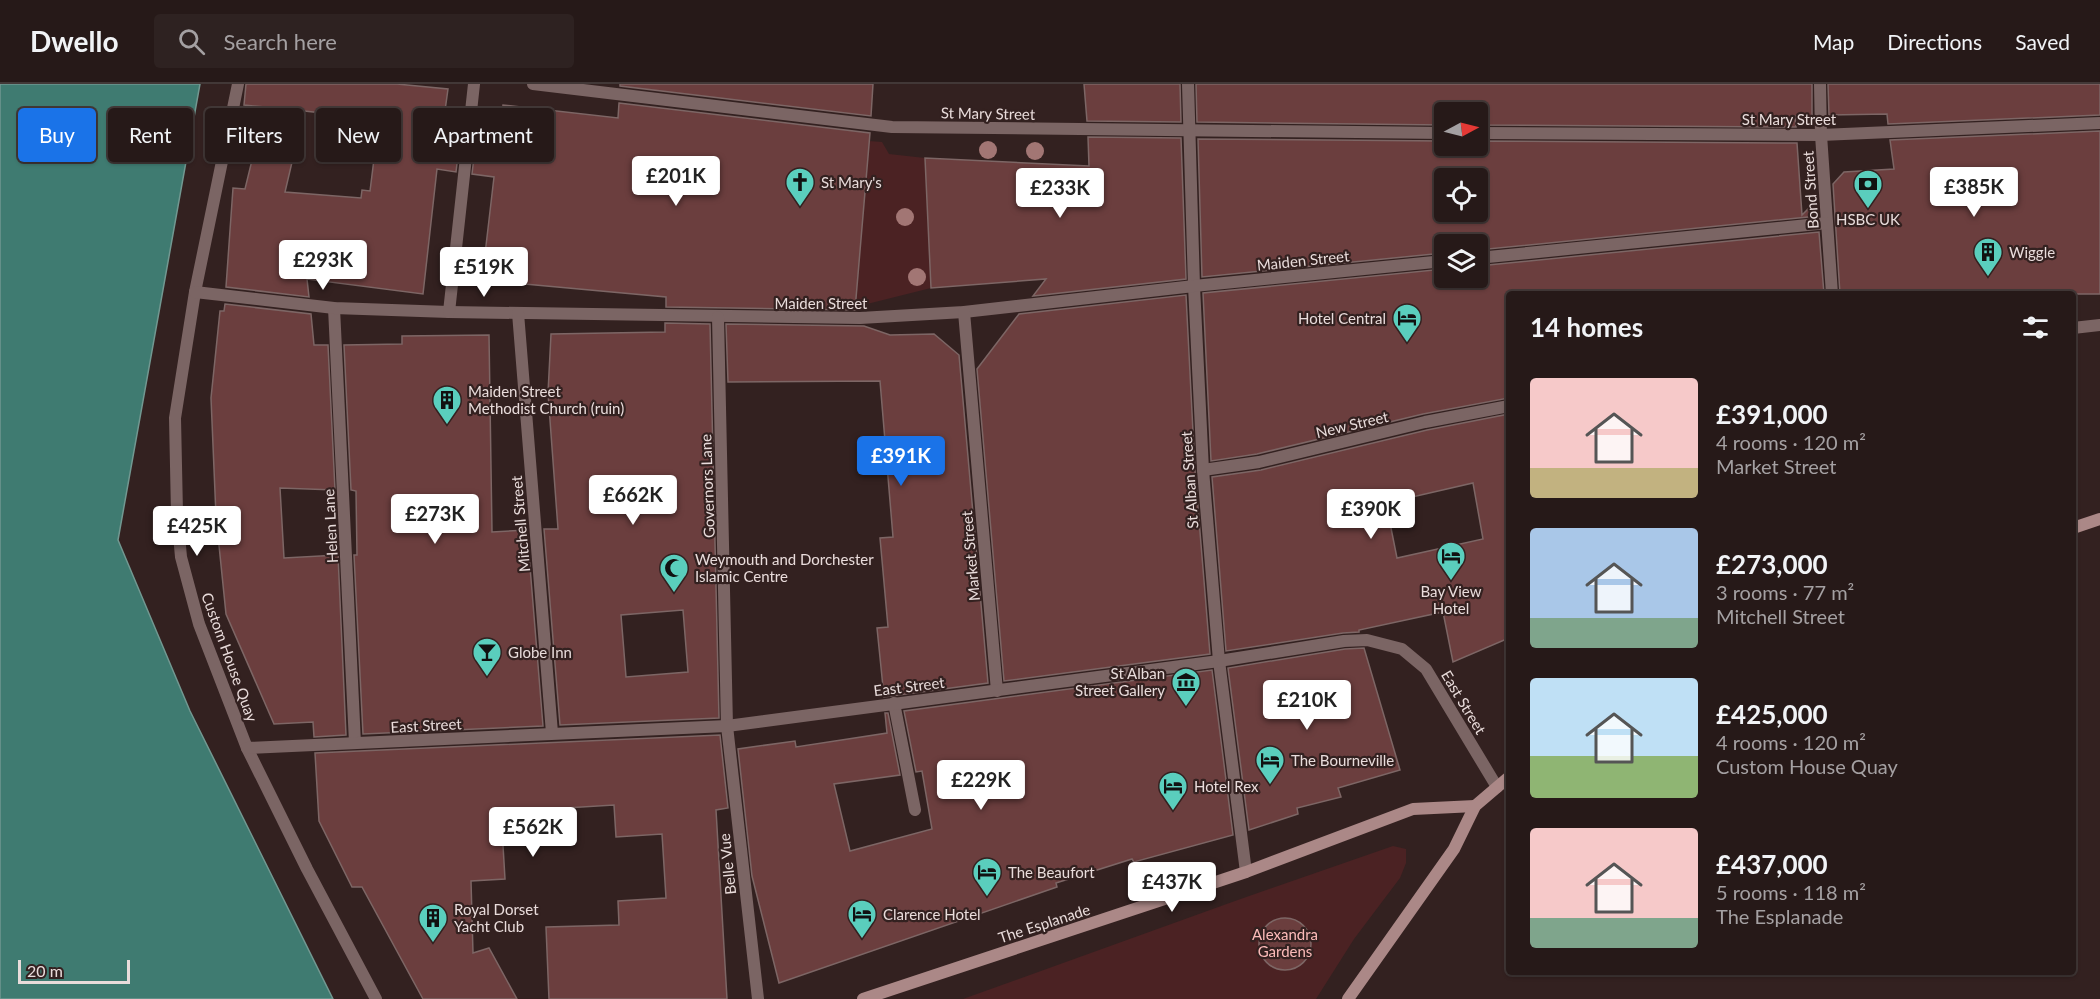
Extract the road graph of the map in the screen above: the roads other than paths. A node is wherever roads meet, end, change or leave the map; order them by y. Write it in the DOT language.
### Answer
graph roads {
  1 [pos="238,84"];
  2 [pos="474,84"];
  3 [pos="533,84"];
  4 [pos="1188,84"];
  5 [pos="1820,84"];
  6 [pos="2100,123"];
  7 [pos="1188,131"];
  8 [pos="1434,133"];
  9 [pos="1488,133"];
  10 [pos="1821,135"];
  11 [pos="1827,223"];
  12 [pos="1488,257"];
  13 [pos="1434,262"];
  14 [pos="1194,286"];
  15 [pos="1832,291"];
  16 [pos="195,292"];
  17 [pos="334,308"];
  18 [pos="449,312"];
  19 [pos="964,312"];
  20 [pos="518,313"];
  21 [pos="717,317"];
  22 [pos="2100,325"];
  23 [pos="2076,328"];
  24 [pos="1506,407"];
  25 [pos="1203,470"];
  26 [pos="2100,519"];
  27 [pos="2076,527"];
  28 [pos="1219,661"];
  29 [pos="997,691"];
  30 [pos="894,703"];
  31 [pos="727,726"];
  32 [pos="552,733"];
  33 [pos="356,743"];
  34 [pos="247,748"];
  35 [pos="1506,780"];
  36 [pos="1497,787"];
  37 [pos="1475,806"];
  38 [pos="915,810"];
  39 [pos="1246,872"];
  40 [pos="376,999"];
  41 [pos="758,999"];
  42 [pos="863,999"];
  43 [pos="1348,999"];
  1 -- 16 [label="street, Custom House Quay"];
  2 -- 18 [label="street"];
  3 -- 7 [label="street, St Mary Street"];
  4 -- 7 [label="street, St Alban Street"];
  5 -- 10 [label="street, Bond Street"];
  6 -- 10 [label="street, St Mary Street"];
  7 -- 8 [label="street, St Mary Street"];
  7 -- 14 [label="street, St Alban Street"];
  9 -- 10 [label="street, St Mary Street"];
  10 -- 11 [label="street, Bond Street"];
  11 -- 12 [label="street"];
  11 -- 15 [label="street, Bond Street"];
  13 -- 14 [label="street, Maiden Street"];
  14 -- 19 [label="street, Maiden Street"];
  14 -- 25 [label="street, St Alban Street"];
  16 -- 17 [label="street, Maiden Street"];
  16 -- 34 [label="street, Custom House Quay"];
  17 -- 18 [label="street, Maiden Street"];
  17 -- 33 [label="street, Helen Lane"];
  18 -- 20 [label="street, Maiden Street"];
  19 -- 21 [label="street, Maiden Street"];
  19 -- 29 [label="street, Market Street"];
  20 -- 21 [label="street, Maiden Street"];
  20 -- 32 [label="street, Mitchell Street"];
  21 -- 31 [label="street, Governors Lane"];
  22 -- 23 [label="street"];
  24 -- 25 [label="street, New Street"];
  25 -- 28 [label="street, St Alban Street"];
  26 -- 27 [label="street"];
  28 -- 29 [label="street, East Street"];
  28 -- 36 [label="street, East Street"];
  28 -- 39 [label="street, St Alban Street"];
  29 -- 30 [label="street, East Street"];
  30 -- 31 [label="street, East Street"];
  30 -- 38 [label="street"];
  31 -- 32 [label="street, East Street"];
  31 -- 41 [label="street, Belle Vue"];
  32 -- 33 [label="street, East Street"];
  33 -- 34 [label="street, East Street"];
  34 -- 40 [label="street, Custom House Quay"];
  35 -- 36 [label="street"];
  36 -- 37 [label="street"];
  37 -- 39 [label="street, The Esplanade"];
  37 -- 43 [label="street"];
  39 -- 42 [label="street, The Esplanade"];
}
